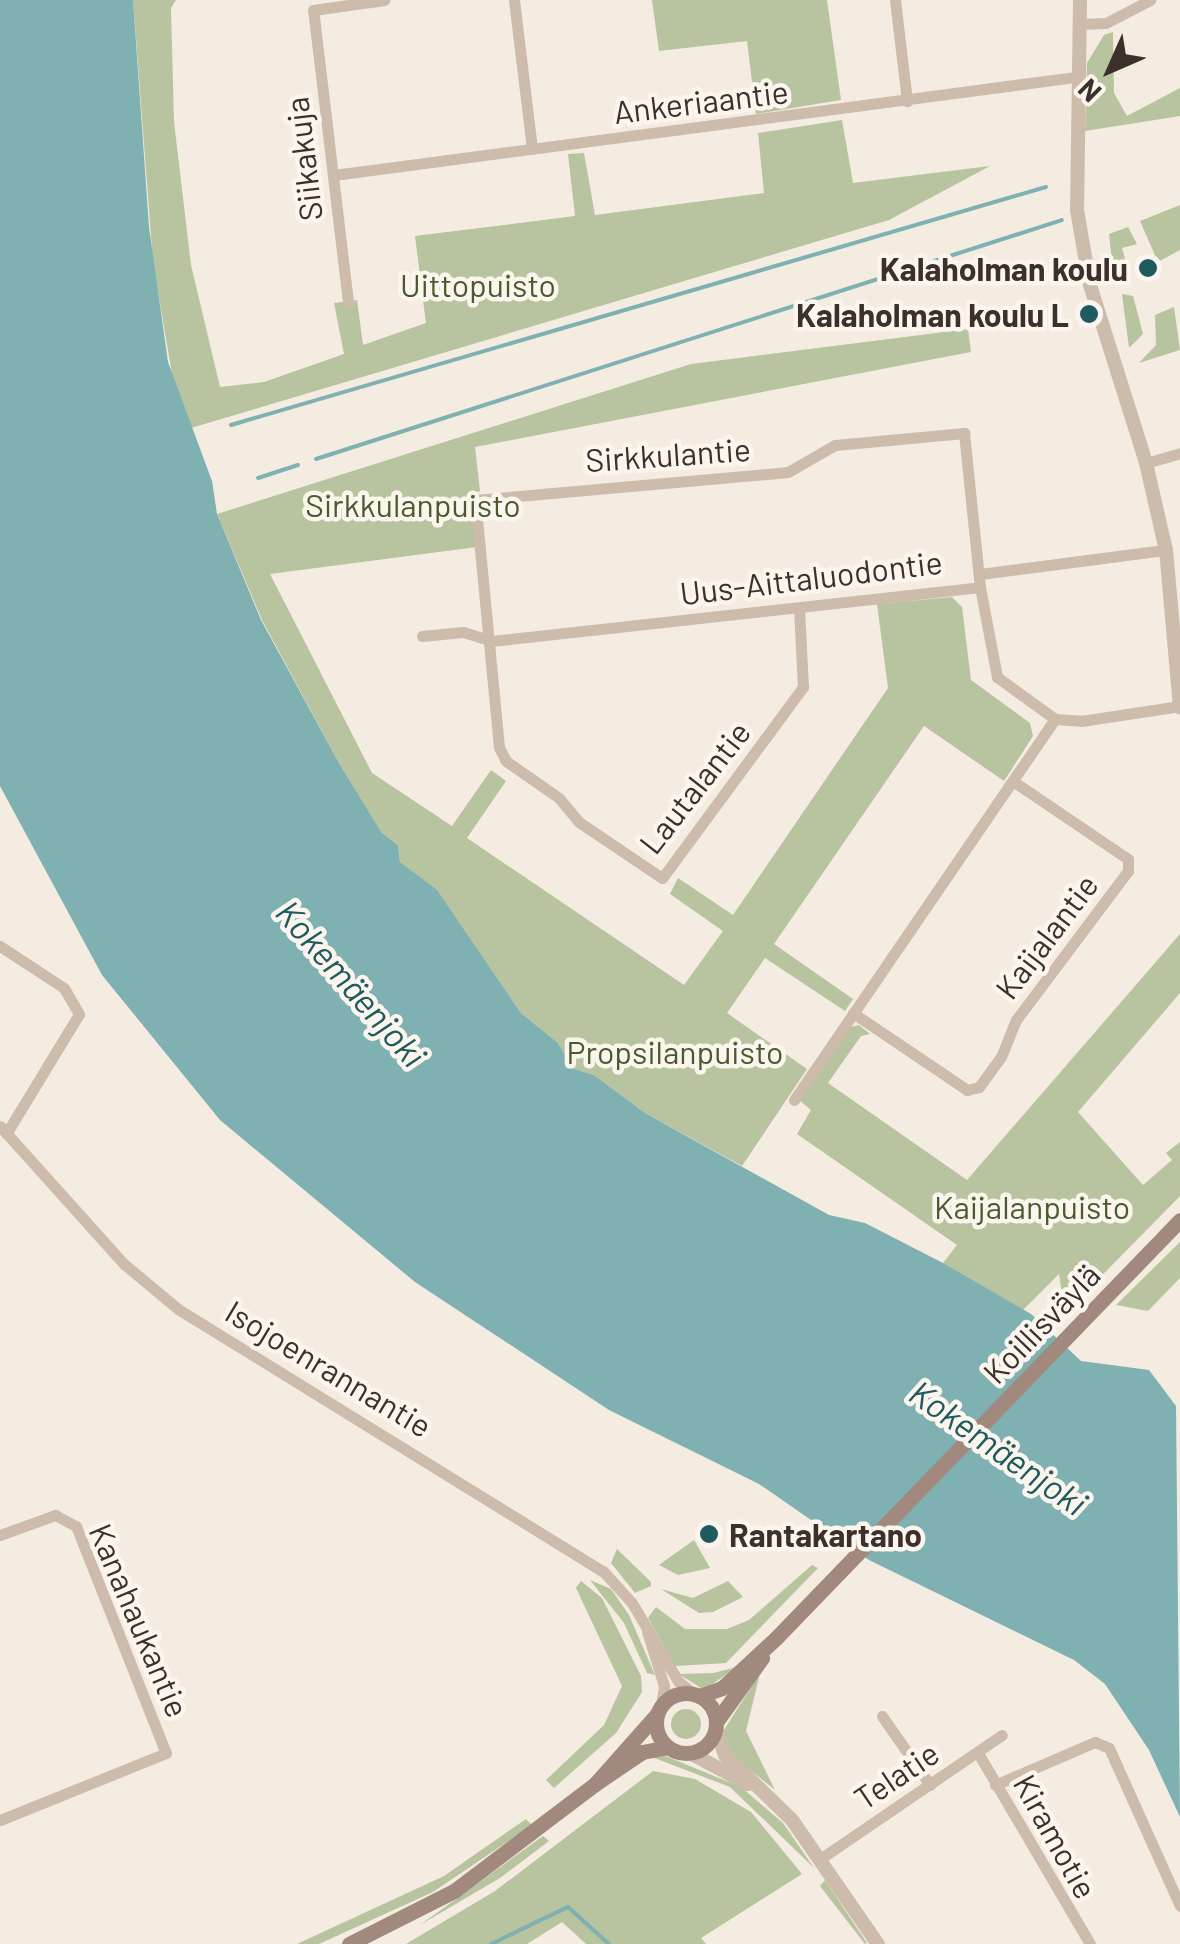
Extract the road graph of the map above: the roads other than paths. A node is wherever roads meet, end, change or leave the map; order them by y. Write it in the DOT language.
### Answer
graph roads {
  1 [pos="384,0"];
  2 [pos="514,0"];
  3 [pos="895,0"];
  4 [pos="1080,0"];
  5 [pos="1150,0"];
  6 [pos="1078,24"];
  7 [pos="1076,76"];
  8 [pos="906,100"];
  9 [pos="532,149"];
  10 [pos="334,175"];
  11 [pos="348,302"];
  12 [pos="1180,452"];
  13 [pos="1146,463"];
  14 [pos="1166,550"];
  15 [pos="980,580"];
  16 [pos="799,608"];
  17 [pos="422,636"];
  18 [pos="492,641"];
  19 [pos="1180,706"];
  20 [pos="1055,719"];
  21 [pos="1013,781"];
  22 [pos="0,946"];
  23 [pos="853,1012"];
  24 [pos="794,1100"];
  25 [pos="3,1130"];
  26 [pos="1180,1220"];
  27 [pos="0,1535"];
  28 [pos="647,1631"];
  29 [pos="776,1638"];
  30 [pos="697,1694"];
  31 [pos="659,1710"];
  32 [pos="882,1716"];
  33 [pos="716,1725"];
  34 [pos="1002,1736"];
  35 [pos="668,1748"];
  36 [pos="690,1753"];
  37 [pos="978,1753"];
  38 [pos="595,1784"];
  39 [pos="930,1784"];
  40 [pos="996,1785"];
  41 [pos="758,1788"];
  42 [pos="0,1820"];
  43 [pos="820,1859"];
  44 [pos="1180,1906"];
  45 [pos="349,1944"];
  46 [pos="878,1944"];
  47 [pos="1090,1944"];
  1 -- 10 [label="street, Siikakuja"];
  2 -- 9 [label="street"];
  3 -- 8 [label="street"];
  4 -- 6 [label="street"];
  5 -- 6 [label="street"];
  6 -- 7 [label="street"];
  7 -- 8 [label="street, Ankeriaantie"];
  7 -- 13 [label="street"];
  8 -- 9 [label="street, Ankeriaantie"];
  9 -- 10 [label="street, Ankeriaantie"];
  10 -- 11 [label="street, Siikakuja"];
  12 -- 13 [label="street"];
  13 -- 14 [label="street"];
  14 -- 15 [label="street"];
  14 -- 19 [label="street"];
  15 -- 16 [label="street, Uus-Aittaluodontie"];
  15 -- 18 [label="street, Sirkkulantie"];
  15 -- 20 [label="street, Uus-Aittaluodontie"];
  16 -- 18 [label="street, Uus-Aittaluodontie"];
  16 -- 18 [label="street, Lautalantie"];
  17 -- 18 [label="street, Uus-Aittaluodontie"];
  19 -- 20 [label="street"];
  20 -- 21 [label="street"];
  21 -- 23 [label="street"];
  21 -- 23 [label="street, Kaijalantie"];
  22 -- 25 [label="street"];
  23 -- 24 [label="street"];
  25 -- 28 [label="street, Isojoenrannantie"];
  26 -- 29 [label="main road, Koillisväylä"];
  27 -- 42 [label="street, Kanahaukantie"];
  28 -- 30 [label="street, Isojoenrannantie"];
  28 -- 31 [label="street, Isojoenrannantie"];
  29 -- 30 [label="main road, Koillisväylä"];
  29 -- 33 [label="main road, Koillisväylä"];
  30 -- 31 [label="main road"];
  30 -- 33 [label="main road"];
  31 -- 35 [label="main road"];
  31 -- 38 [label="main road"];
  32 -- 39 [label="street"];
  33 -- 36 [label="main road"];
  33 -- 41 [label="street"];
  34 -- 37 [label="street, Telatie"];
  35 -- 36 [label="main road"];
  35 -- 38 [label="main road"];
  36 -- 41 [label="street"];
  37 -- 39 [label="street, Telatie"];
  37 -- 40 [label="street, Kiramotie"];
  38 -- 45 [label="main road"];
  39 -- 43 [label="street, Telatie"];
  40 -- 44 [label="street"];
  40 -- 47 [label="street, Kiramotie"];
  41 -- 43 [label="street"];
  43 -- 46 [label="street"];
}
